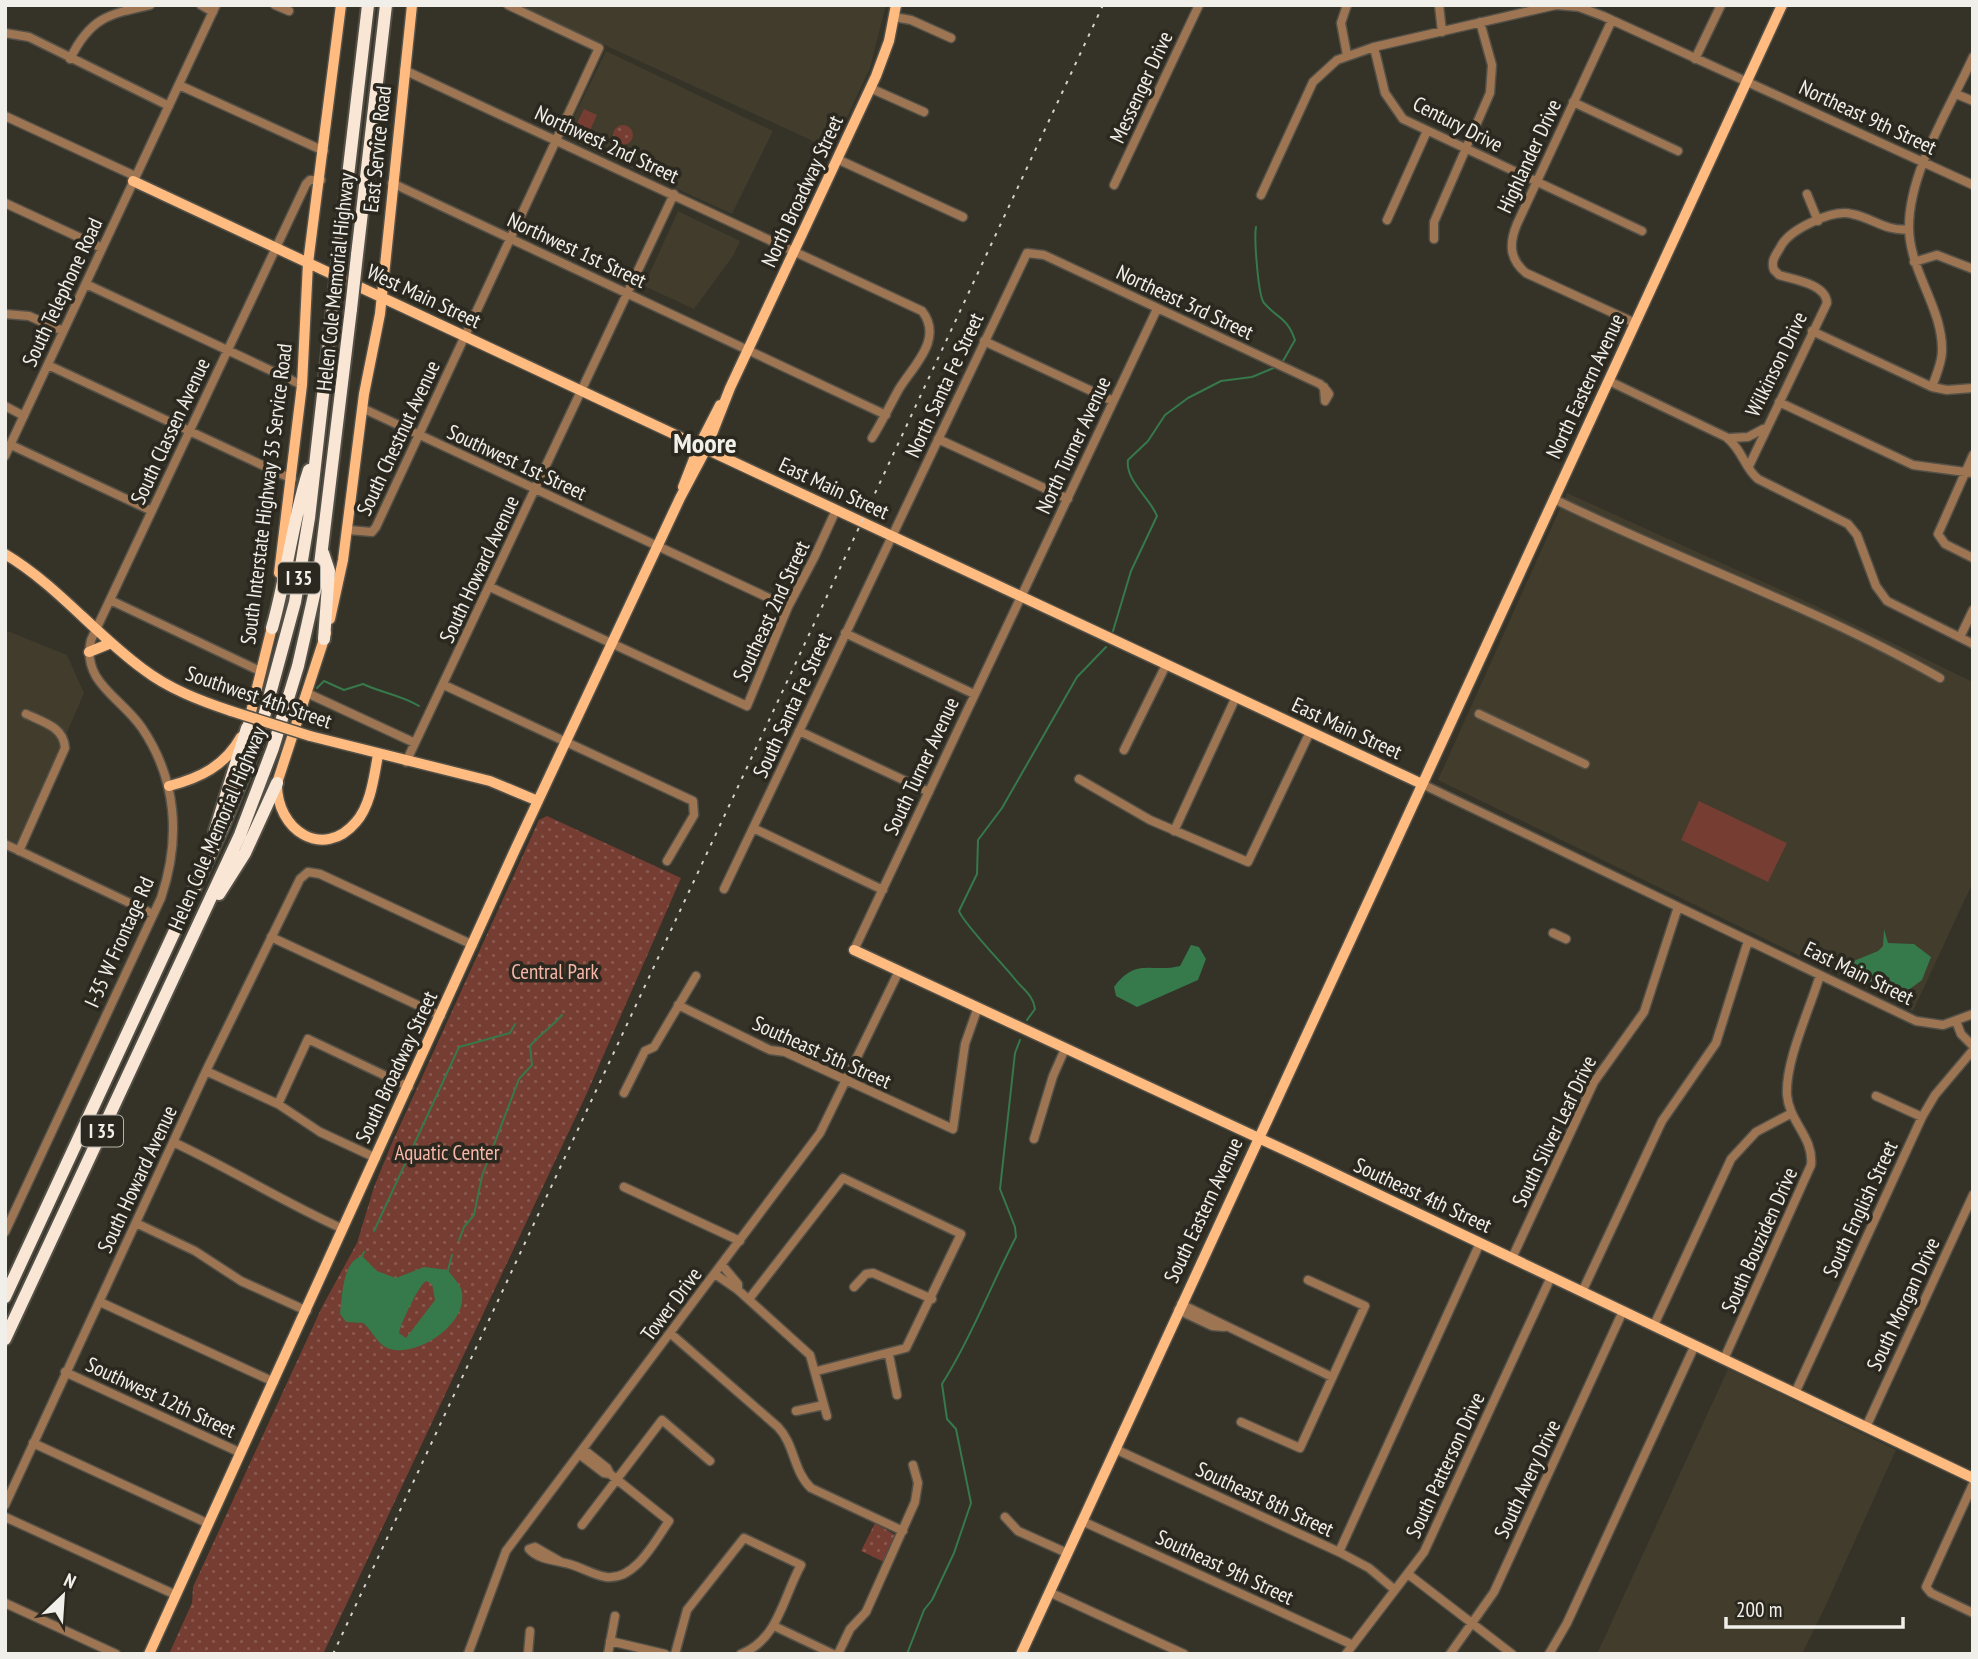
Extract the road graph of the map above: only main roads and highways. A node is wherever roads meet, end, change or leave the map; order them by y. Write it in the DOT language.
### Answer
graph roads {
  1 [pos="341,5"];
  2 [pos="368,5"];
  3 [pos="386,5"];
  4 [pos="412,5"];
  5 [pos="896,5"];
  6 [pos="1782,5"];
  7 [pos="134,179"];
  8 [pos="309,263"];
  9 [pos="382,298"];
  10 [pos="317,447"];
  11 [pos="702,447"];
  12 [pos="322,550"];
  13 [pos="5,554"];
  14 [pos="272,628"];
  15 [pos="324,639"];
  16 [pos="111,643"];
  17 [pos="89,652"];
  18 [pos="247,728"];
  19 [pos="378,755"];
  20 [pos="277,783"];
  21 [pos="1422,783"];
  22 [pos="169,786"];
  23 [pos="538,801"];
  24 [pos="211,855"];
  25 [pos="199,923"];
  26 [pos="855,950"];
  27 [pos="1257,1138"];
  28 [pos="5,1297"];
  29 [pos="5,1339"];
  30 [pos="1973,1478"];
  31 [pos="149,1654"];
  32 [pos="1021,1654"];
  1 -- 8 [label="main road, South Interstate Highway 35 Service Road"];
  2 -- 10 [label="highway, Helen Cole Memorial Highway / I 35, bridge"];
  3 -- 12 [label="highway, Helen Cole Memorial Highway / I 35, bridge"];
  4 -- 9 [label="main road, East Service Road"];
  5 -- 11 [label="main road, North Broadway Street"];
  6 -- 21 [label="main road, North Eastern Avenue"];
  7 -- 8 [label="main road, West Main Street"];
  8 -- 9 [label="main road, West Main Street"];
  8 -- 14 [label="main road, South Interstate Highway 35 Service Road"];
  9 -- 11 [label="main road, West Main Street"];
  9 -- 15 [label="main road, East Service Road"];
  10 -- 14 [label="highway"];
  10 -- 24 [label="highway, Helen Cole Memorial Highway / I 35"];
  11 -- 21 [label="main road, East Main Street"];
  11 -- 23 [label="main road, South Broadway Street"];
  12 -- 15 [label="highway"];
  12 -- 25 [label="highway, Helen Cole Memorial Highway / I 35"];
  13 -- 16 [label="main road, Southwest 4th Street"];
  14 -- 18 [label="main road, South Interstate Highway 35 Service Road"];
  15 -- 20 [label="main road, East Service Road"];
  16 -- 17 [label="main road"];
  16 -- 19 [label="main road, Southwest 4th Street, bridge"];
  18 -- 22 [label="main road, South Interstate Highway 35 Service Road"];
  18 -- 24 [label="highway"];
  19 -- 20 [label="main road"];
  19 -- 23 [label="main road, Southwest 4th Street"];
  20 -- 25 [label="highway"];
  21 -- 27 [label="main road, South Eastern Avenue"];
  23 -- 31 [label="main road, South Broadway Street"];
  24 -- 28 [label="highway, Helen Cole Memorial Highway / I 35"];
  25 -- 29 [label="highway, Helen Cole Memorial Highway / I 35"];
  26 -- 27 [label="main road, Southeast 4th Street"];
  27 -- 30 [label="main road, Southeast 4th Street"];
  27 -- 32 [label="main road, South Eastern Avenue"];
}
